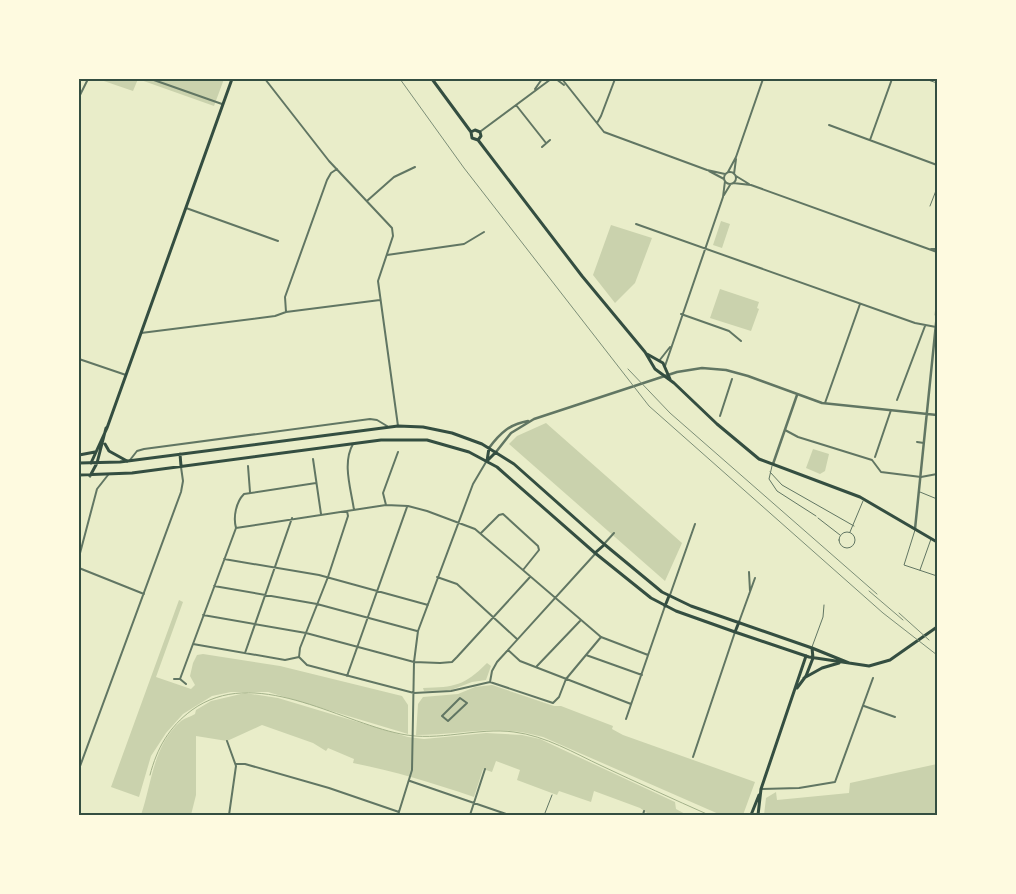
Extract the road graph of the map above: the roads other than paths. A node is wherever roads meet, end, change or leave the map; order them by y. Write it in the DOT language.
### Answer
graph roads {
  1 [pos="88,79"];
  2 [pos="151,79"];
  3 [pos="232,79"];
  4 [pos="265,79"];
  5 [pos="432,79"];
  6 [pos="542,79"];
  7 [pos="545,79"];
  8 [pos="551,79"];
  9 [pos="556,79"];
  10 [pos="562,79"];
  11 [pos="615,79"];
  12 [pos="763,79"];
  13 [pos="892,79"];
  14 [pos="925,79"];
  15 [pos="937,83"];
  16 [pos="534,90"];
  17 [pos="570,90"];
  18 [pos="79,97"];
  19 [pos="223,105"];
  20 [pos="516,105"];
  21 [pos="596,123"];
  22 [pos="829,125"];
  23 [pos="472,132"];
  24 [pos="480,132"];
  25 [pos="478,140"];
  26 [pos="550,140"];
  27 [pos="870,140"];
  28 [pos="546,144"];
  29 [pos="542,147"];
  30 [pos="736,157"];
  31 [pos="937,165"];
  32 [pos="415,167"];
  33 [pos="337,169"];
  34 [pos="707,170"];
  35 [pos="727,173"];
  36 [pos="735,175"];
  37 [pos="724,180"];
  38 [pos="732,183"];
  39 [pos="751,185"];
  40 [pos="937,188"];
  41 [pos="722,198"];
  42 [pos="368,201"];
  43 [pos="930,206"];
  44 [pos="186,208"];
  45 [pos="636,224"];
  46 [pos="484,232"];
  47 [pos="278,241"];
  48 [pos="705,248"];
  49 [pos="937,251"];
  50 [pos="386,255"];
  51 [pos="937,298"];
  52 [pos="380,300"];
  53 [pos="860,304"];
  54 [pos="286,312"];
  55 [pos="681,314"];
  56 [pos="937,314"];
  57 [pos="936,319"];
  58 [pos="925,326"];
  59 [pos="936,327"];
  60 [pos="141,333"];
  61 [pos="741,341"];
  62 [pos="671,345"];
  63 [pos="645,352"];
  64 [pos="79,359"];
  65 [pos="658,361"];
  66 [pos="664,367"];
  67 [pos="655,369"];
  68 [pos="126,375"];
  69 [pos="732,379"];
  70 [pos="674,383"];
  71 [pos="797,395"];
  72 [pos="897,400"];
  73 [pos="825,403"];
  74 [pos="891,410"];
  75 [pos="928,414"];
  76 [pos="937,415"];
  77 [pos="720,416"];
  78 [pos="530,421"];
  79 [pos="398,426"];
  80 [pos="388,427"];
  81 [pos="106,428"];
  82 [pos="785,430"];
  83 [pos="883,437"];
  84 [pos="888,438"];
  85 [pos="105,440"];
  86 [pos="917,442"];
  87 [pos="924,443"];
  88 [pos="354,444"];
  89 [pos="489,448"];
  90 [pos="95,452"];
  91 [pos="398,452"];
  92 [pos="496,452"];
  93 [pos="180,454"];
  94 [pos="79,455"];
  95 [pos="314,459"];
  96 [pos="872,460"];
  97 [pos="128,461"];
  98 [pos="487,461"];
  99 [pos="79,463"];
  100 [pos="91,463"];
  101 [pos="97,463"];
  102 [pos="773,465"];
  103 [pos="181,466"];
  104 [pos="248,466"];
  105 [pos="770,472"];
  106 [pos="937,474"];
  107 [pos="79,475"];
  108 [pos="108,475"];
  109 [pos="90,476"];
  110 [pos="921,477"];
  111 [pos="316,483"];
  112 [pos="250,492"];
  113 [pos="919,492"];
  114 [pos="864,498"];
  115 [pos="937,499"];
  116 [pos="386,505"];
  117 [pos="408,506"];
  118 [pos="354,510"];
  119 [pos="347,511"];
  120 [pos="321,514"];
  121 [pos="292,518"];
  122 [pos="458,522"];
  123 [pos="695,524"];
  124 [pos="854,526"];
  125 [pos="236,528"];
  126 [pos="915,529"];
  127 [pos="850,532"];
  128 [pos="481,533"];
  129 [pos="614,533"];
  130 [pos="840,535"];
  131 [pos="931,538"];
  132 [pos="937,542"];
  133 [pos="604,544"];
  134 [pos="595,553"];
  135 [pos="79,557"];
  136 [pos="224,559"];
  137 [pos="277,567"];
  138 [pos="79,568"];
  139 [pos="523,570"];
  140 [pos="920,570"];
  141 [pos="749,572"];
  142 [pos="531,576"];
  143 [pos="937,576"];
  144 [pos="328,577"];
  145 [pos="437,577"];
  146 [pos="755,578"];
  147 [pos="214,586"];
  148 [pos="377,591"];
  149 [pos="144,594"];
  150 [pos="750,594"];
  151 [pos="267,595"];
  152 [pos="669,596"];
  153 [pos="555,598"];
  154 [pos="317,604"];
  155 [pos="428,605"];
  156 [pos="824,605"];
  157 [pos="665,606"];
  158 [pos="203,615"];
  159 [pos="367,618"];
  160 [pos="493,618"];
  161 [pos="580,621"];
  162 [pos="739,622"];
  163 [pos="256,625"];
  164 [pos="937,627"];
  165 [pos="418,631"];
  166 [pos="735,632"];
  167 [pos="306,633"];
  168 [pos="601,637"];
  169 [pos="518,639"];
  170 [pos="193,644"];
  171 [pos="356,647"];
  172 [pos="812,648"];
  173 [pos="508,650"];
  174 [pos="246,653"];
  175 [pos="586,655"];
  176 [pos="648,655"];
  177 [pos="806,656"];
  178 [pos="299,657"];
  179 [pos="813,658"];
  180 [pos="414,662"];
  181 [pos="839,663"];
  182 [pos="850,664"];
  183 [pos="537,666"];
  184 [pos="642,675"];
  185 [pos="347,676"];
  186 [pos="174,678"];
  187 [pos="804,678"];
  188 [pos="873,678"];
  189 [pos="180,679"];
  190 [pos="566,679"];
  191 [pos="490,682"];
  192 [pos="186,684"];
  193 [pos="797,689"];
  194 [pos="414,692"];
  195 [pos="460,698"];
  196 [pos="630,704"];
  197 [pos="864,706"];
  198 [pos="895,716"];
  199 [pos="626,719"];
  200 [pos="227,740"];
  201 [pos="693,757"];
  202 [pos="236,764"];
  203 [pos="79,769"];
  204 [pos="485,769"];
  205 [pos="410,781"];
  206 [pos="761,789"];
  207 [pos="760,794"];
  208 [pos="552,795"];
  209 [pos="474,803"];
  210 [pos="644,810"];
  211 [pos="399,812"];
  212 [pos="544,814"];
  213 [pos="229,815"];
  214 [pos="398,815"];
  215 [pos="470,815"];
  216 [pos="509,815"];
  217 [pos="643,815"];
  218 [pos="751,815"];
  219 [pos="758,815"];
  1 -- 18 [label="street"];
  2 -- 19 [label="street"];
  3 -- 19 [label="main road"];
  4 -- 33 [label="street"];
  5 -- 23 [label="main road"];
  6 -- 16 [label="street"];
  7 -- 8 [label="street"];
  8 -- 16 [label="street"];
  9 -- 17 [label="street"];
  10 -- 17 [label="street"];
  11 -- 21 [label="street"];
  12 -- 30 [label="street"];
  13 -- 27 [label="street"];
  14 -- 15 [label="lane"];
  16 -- 20 [label="street"];
  17 -- 21 [label="street"];
  19 -- 44 [label="main road"];
  20 -- 24 [label="street"];
  20 -- 28 [label="street"];
  21 -- 34 [label="street"];
  22 -- 27 [label="street"];
  23 -- 24 [label="main road"];
  23 -- 25 [label="main road"];
  24 -- 25 [label="main road"];
  25 -- 63 [label="main road"];
  26 -- 28 [label="street"];
  27 -- 31 [label="street"];
  28 -- 29 [label="street"];
  30 -- 35 [label="street"];
  30 -- 36 [label="street"];
  32 -- 42 [label="street"];
  33 -- 42 [label="street"];
  33 -- 54 [label="street"];
  34 -- 35 [label="street"];
  34 -- 37 [label="street"];
  35 -- 36 [label="street"];
  35 -- 37 [label="street"];
  36 -- 38 [label="street"];
  36 -- 39 [label="street"];
  37 -- 38 [label="street"];
  37 -- 41 [label="street"];
  38 -- 39 [label="street"];
  38 -- 41 [label="street"];
  39 -- 49 [label="street"];
  40 -- 43 [label="lane"];
  41 -- 48 [label="street"];
  42 -- 50 [label="street"];
  44 -- 47 [label="street"];
  44 -- 60 [label="main road"];
  45 -- 48 [label="street"];
  46 -- 50 [label="street"];
  48 -- 53 [label="street"];
  48 -- 55 [label="street"];
  50 -- 52 [label="street"];
  51 -- 57 [label="street"];
  52 -- 54 [label="street"];
  52 -- 79 [label="street"];
  53 -- 58 [label="street"];
  53 -- 73 [label="street"];
  54 -- 60 [label="street"];
  55 -- 61 [label="street"];
  55 -- 62 [label="street"];
  56 -- 57 [label="street"];
  57 -- 59 [label="street"];
  58 -- 59 [label="street"];
  58 -- 72 [label="street"];
  59 -- 75 [label="street"];
  60 -- 68 [label="main road"];
  62 -- 65 [label="street"];
  62 -- 66 [label="street"];
  63 -- 65 [label="main road"];
  63 -- 67 [label="main road"];
  64 -- 68 [label="street"];
  65 -- 66 [label="main road"];
  65 -- 67 [label="main road"];
  66 -- 67 [label="main road"];
  66 -- 70 [label="main road"];
  67 -- 70 [label="main road"];
  68 -- 81 [label="main road"];
  69 -- 77 [label="street"];
  70 -- 102 [label="main road"];
  71 -- 73 [label="street"];
  71 -- 78 [label="street"];
  71 -- 82 [label="street"];
  73 -- 74 [label="street"];
  74 -- 75 [label="street"];
  74 -- 83 [label="street"];
  75 -- 76 [label="street"];
  75 -- 87 [label="street"];
  78 -- 89 [label="street"];
  78 -- 92 [label="street"];
  79 -- 80 [label="main road"];
  79 -- 89 [label="main road"];
  80 -- 93 [label="main road"];
  80 -- 97 [label="street"];
  81 -- 85 [label="main road"];
  81 -- 90 [label="main road"];
  82 -- 96 [label="street"];
  82 -- 102 [label="street"];
  83 -- 84 [label="street"];
  83 -- 96 [label="street"];
  85 -- 97 [label="main road"];
  85 -- 101 [label="main road"];
  86 -- 87 [label="street"];
  87 -- 110 [label="street"];
  88 -- 98 [label="main road"];
  88 -- 103 [label="main road"];
  88 -- 118 [label="street"];
  89 -- 92 [label="main road"];
  89 -- 98 [label="main road"];
  90 -- 94 [label="main road"];
  90 -- 100 [label="main road"];
  91 -- 116 [label="street"];
  92 -- 98 [label="main road"];
  92 -- 133 [label="main road"];
  93 -- 97 [label="main road"];
  93 -- 103 [label="main road"];
  95 -- 111 [label="street"];
  96 -- 110 [label="street"];
  97 -- 101 [label="main road"];
  98 -- 122 [label="street"];
  98 -- 134 [label="main road"];
  99 -- 100 [label="main road"];
  100 -- 101 [label="main road"];
  100 -- 109 [label="main road"];
  101 -- 109 [label="main road"];
  102 -- 105 [label="lane"];
  102 -- 114 [label="main road"];
  103 -- 108 [label="main road"];
  103 -- 149 [label="street"];
  104 -- 112 [label="street"];
  105 -- 124 [label="lane"];
  105 -- 130 [label="lane"];
  106 -- 110 [label="street"];
  107 -- 109 [label="main road"];
  108 -- 109 [label="main road"];
  108 -- 135 [label="street"];
  110 -- 113 [label="street"];
  111 -- 112 [label="street"];
  111 -- 120 [label="street"];
  112 -- 125 [label="street"];
  113 -- 115 [label="lane"];
  113 -- 126 [label="street"];
  114 -- 124 [label="lane"];
  114 -- 126 [label="main road"];
  116 -- 117 [label="street"];
  116 -- 118 [label="street"];
  117 -- 122 [label="street"];
  117 -- 148 [label="street"];
  118 -- 119 [label="street"];
  119 -- 120 [label="street"];
  119 -- 144 [label="street"];
  120 -- 121 [label="street"];
  121 -- 125 [label="street"];
  121 -- 137 [label="street"];
  122 -- 128 [label="street"];
  122 -- 145 [label="street"];
  123 -- 152 [label="street"];
  124 -- 127 [label="lane"];
  125 -- 136 [label="street"];
  126 -- 131 [label="main road"];
  126 -- 140 [label="lane"];
  127 -- 130 [label="lane"];
  127 -- 130 [label="lane"];
  128 -- 139 [label="street"];
  128 -- 139 [label="street"];
  129 -- 133 [label="street"];
  131 -- 132 [label="main road"];
  131 -- 140 [label="lane"];
  133 -- 134 [label="main road"];
  133 -- 152 [label="main road"];
  134 -- 153 [label="street"];
  134 -- 157 [label="main road"];
  136 -- 137 [label="street"];
  136 -- 147 [label="street"];
  137 -- 144 [label="street"];
  137 -- 151 [label="street"];
  138 -- 149 [label="street"];
  139 -- 142 [label="street"];
  140 -- 143 [label="lane"];
  141 -- 150 [label="street"];
  142 -- 153 [label="street"];
  142 -- 160 [label="street"];
  144 -- 148 [label="street"];
  144 -- 154 [label="street"];
  145 -- 155 [label="street"];
  145 -- 160 [label="street"];
  146 -- 150 [label="street"];
  147 -- 151 [label="street"];
  147 -- 158 [label="street"];
  148 -- 155 [label="street"];
  148 -- 159 [label="street"];
  149 -- 203 [label="street"];
  150 -- 162 [label="street"];
  151 -- 154 [label="street"];
  151 -- 163 [label="street"];
  152 -- 157 [label="main road"];
  152 -- 162 [label="main road"];
  153 -- 161 [label="street"];
  153 -- 169 [label="street"];
  154 -- 159 [label="street"];
  154 -- 167 [label="street"];
  155 -- 165 [label="street"];
  156 -- 172 [label="lane"];
  157 -- 166 [label="main road"];
  157 -- 176 [label="street"];
  158 -- 163 [label="street"];
  158 -- 170 [label="street"];
  159 -- 165 [label="street"];
  159 -- 171 [label="street"];
  160 -- 169 [label="street"];
  160 -- 180 [label="street"];
  161 -- 168 [label="street"];
  161 -- 183 [label="street"];
  162 -- 166 [label="main road"];
  162 -- 172 [label="main road"];
  163 -- 167 [label="street"];
  163 -- 174 [label="street"];
  164 -- 182 [label="main road"];
  165 -- 180 [label="street"];
  166 -- 177 [label="main road"];
  166 -- 201 [label="street"];
  167 -- 171 [label="street"];
  167 -- 178 [label="street"];
  168 -- 175 [label="street"];
  168 -- 176 [label="street"];
  169 -- 173 [label="street"];
  170 -- 174 [label="street"];
  170 -- 189 [label="street"];
  171 -- 180 [label="street"];
  171 -- 185 [label="street"];
  172 -- 177 [label="main road"];
  172 -- 179 [label="main road"];
  172 -- 182 [label="main road"];
  173 -- 183 [label="street"];
  173 -- 191 [label="street"];
  174 -- 178 [label="street"];
  175 -- 184 [label="street"];
  175 -- 190 [label="street"];
  176 -- 184 [label="street"];
  177 -- 179 [label="main road"];
  177 -- 193 [label="main road"];
  178 -- 185 [label="street"];
  179 -- 181 [label="main road"];
  179 -- 187 [label="main road"];
  180 -- 194 [label="street"];
  181 -- 182 [label="main road"];
  181 -- 187 [label="main road"];
  183 -- 190 [label="street"];
  184 -- 196 [label="street"];
  185 -- 194 [label="street"];
  186 -- 189 [label="street"];
  187 -- 193 [label="main road"];
  188 -- 197 [label="street"];
  189 -- 192 [label="street"];
  190 -- 191 [label="street"];
  190 -- 196 [label="street"];
  191 -- 194 [label="street"];
  193 -- 206 [label="main road"];
  194 -- 205 [label="street"];
  195 -- 195 [label="street"];
  196 -- 199 [label="street"];
  197 -- 198 [label="street"];
  197 -- 206 [label="street"];
  200 -- 202 [label="street"];
  202 -- 211 [label="street"];
  202 -- 213 [label="street"];
  204 -- 209 [label="street"];
  205 -- 209 [label="street"];
  205 -- 211 [label="street"];
  206 -- 207 [label="main road"];
  207 -- 218 [label="main road"];
  207 -- 219 [label="main road"];
  208 -- 212 [label="lane"];
  209 -- 215 [label="street"];
  209 -- 216 [label="street"];
  210 -- 217 [label="street"];
  211 -- 214 [label="street"];
}
